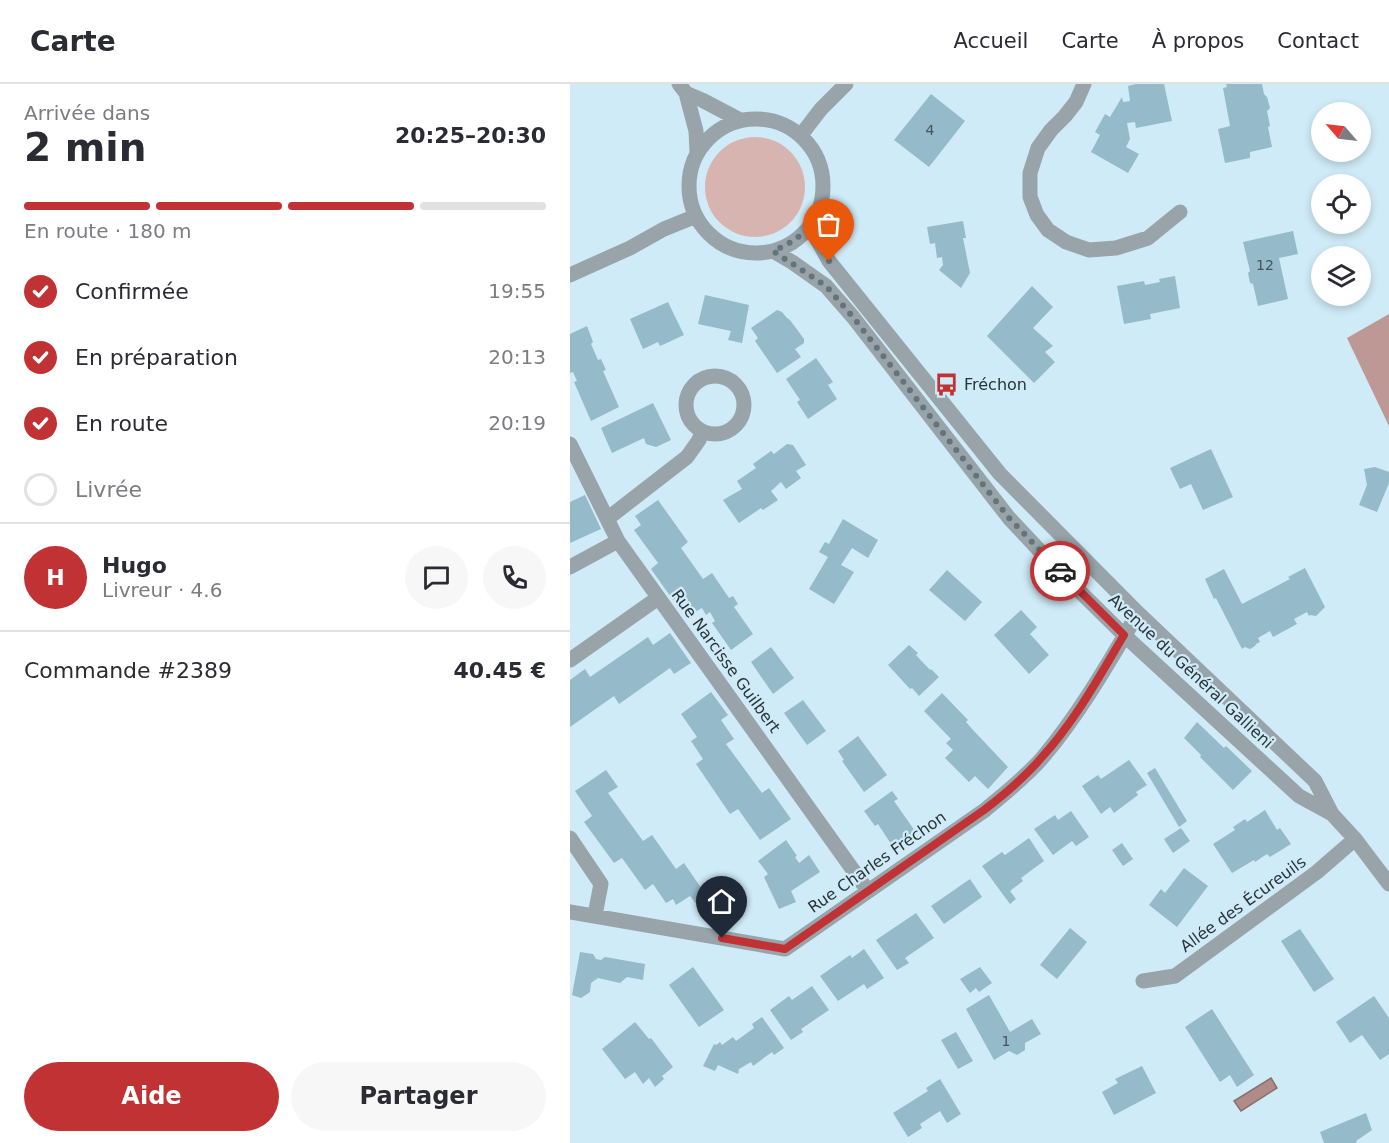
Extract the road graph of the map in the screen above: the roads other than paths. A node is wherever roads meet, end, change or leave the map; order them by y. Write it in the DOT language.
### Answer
graph roads {
  1 [pos="846,84"];
  2 [pos="1084,84"];
  3 [pos="682,89"];
  4 [pos="740,120"];
  5 [pos="801,135"];
  6 [pos="698,152"];
  7 [pos="1180,212"];
  8 [pos="696,216"];
  9 [pos="810,227"];
  10 [pos="773,251"];
  11 [pos="570,275"];
  12 [pos="702,432"];
  13 [pos="570,444"];
  14 [pos="607,519"];
  15 [pos="618,541"];
  16 [pos="1074,550"];
  17 [pos="570,567"];
  18 [pos="1056,568"];
  19 [pos="658,598"];
  20 [pos="1138,613"];
  21 [pos="1124,635"];
  22 [pos="570,660"];
  23 [pos="1332,814"];
  24 [pos="570,838"];
  25 [pos="1355,839"];
  26 [pos="1389,884"];
  27 [pos="868,891"];
  28 [pos="570,912"];
  29 [pos="595,915"];
  30 [pos="1143,981"];
  1 -- 5 [label="street"];
  2 -- 7 [label="street"];
  3 -- 4 [label="street"];
  3 -- 6 [label="street"];
  4 -- 5 [label="street"];
  4 -- 6 [label="street"];
  5 -- 9 [label="street"];
  6 -- 8 [label="street"];
  8 -- 10 [label="street"];
  8 -- 11 [label="street"];
  9 -- 10 [label="street"];
  9 -- 16 [label="street, Avenue du Général Gallieni"];
  10 -- 18 [label="street, Avenue du Général Gallieni"];
  12 -- 14 [label="street"];
  13 -- 14 [label="street, Rue Narcisse Guilbert"];
  14 -- 15 [label="street, Rue Narcisse Guilbert"];
  15 -- 17 [label="street"];
  15 -- 19 [label="street, Rue Narcisse Guilbert"];
  16 -- 18 [label="street"];
  16 -- 20 [label="street, Avenue du Général Gallieni"];
  18 -- 21 [label="street, Avenue du Général Gallieni"];
  19 -- 22 [label="street"];
  19 -- 27 [label="street, Rue Narcisse Guilbert"];
  20 -- 21 [label="street, Rue Charles Fréchon"];
  20 -- 23 [label="street, Avenue du Général Gallieni"];
  21 -- 23 [label="street, Avenue du Général Gallieni"];
  21 -- 27 [label="street, Rue Charles Fréchon"];
  23 -- 25 [label="street, Avenue du Général Gallieni"];
  24 -- 29 [label="street"];
  25 -- 26 [label="street, Avenue du Général Gallieni"];
  25 -- 30 [label="street, Allée des Écureuils"];
  27 -- 29 [label="street, Rue Charles Fréchon"];
  28 -- 29 [label="street, Rue Charles Fréchon"];
}
